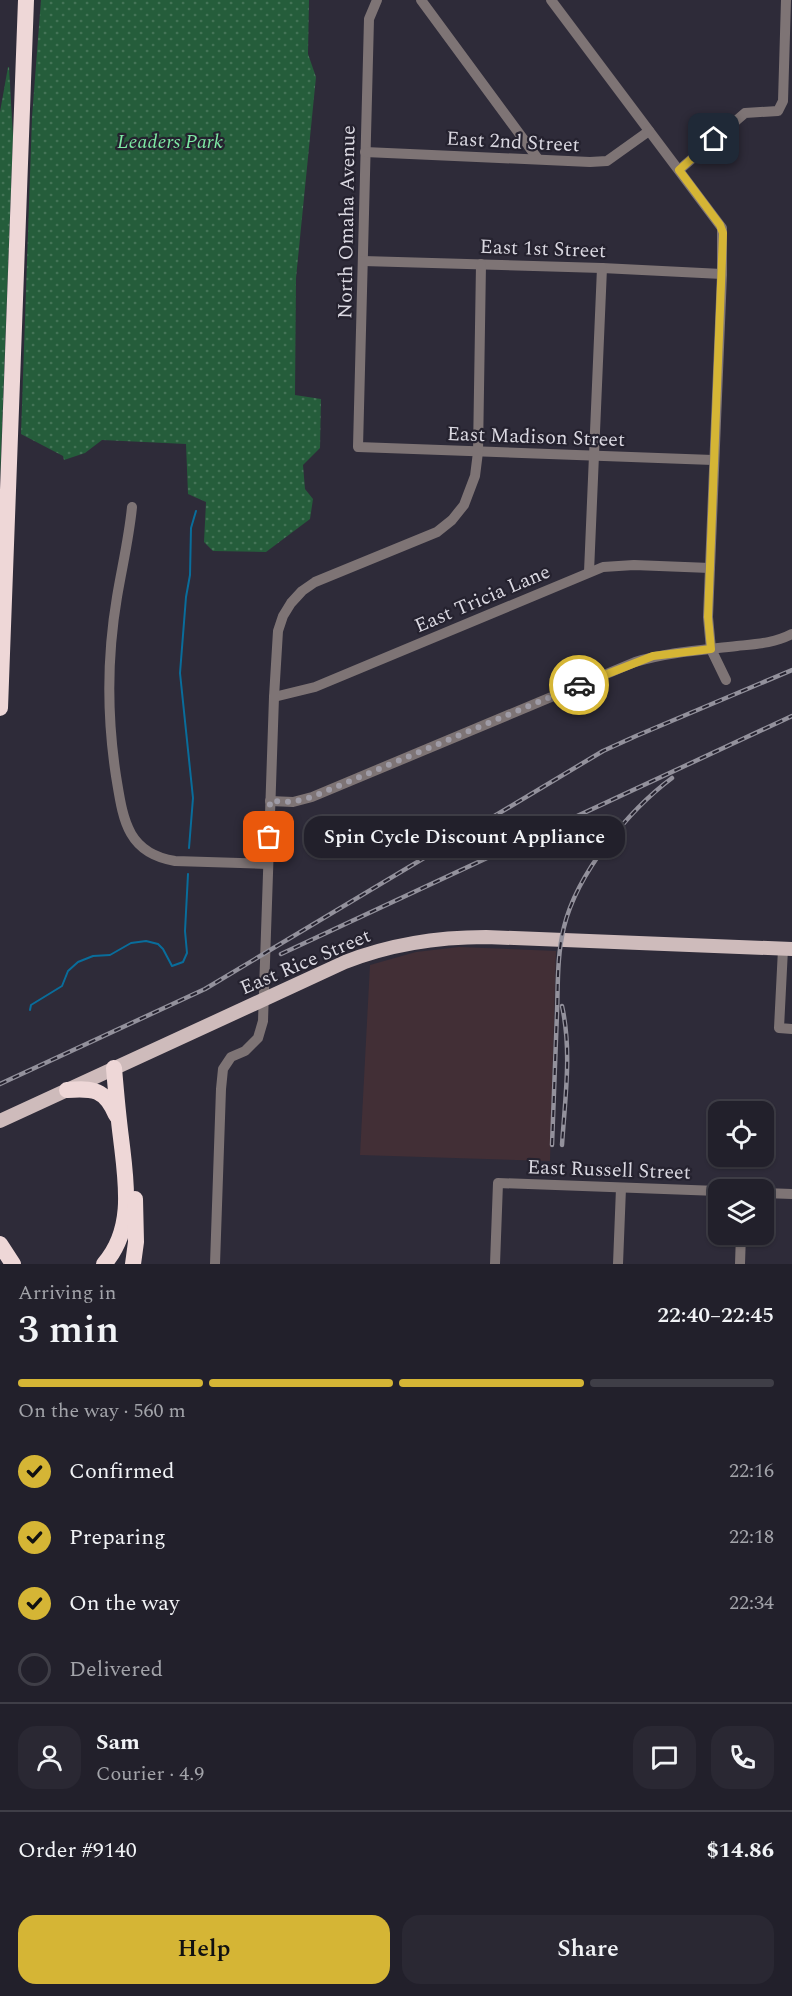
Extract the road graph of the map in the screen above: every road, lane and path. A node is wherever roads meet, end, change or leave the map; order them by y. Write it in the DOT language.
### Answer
graph roads {
  1 [pos="26,0"];
  2 [pos="377,0"];
  3 [pos="421,0"];
  4 [pos="551,0"];
  5 [pos="786,0"];
  6 [pos="649,130"];
  7 [pos="365,152"];
  8 [pos="538,159"];
  9 [pos="679,170"];
  10 [pos="363,261"];
  11 [pos="481,264"];
  12 [pos="602,268"];
  13 [pos="722,274"];
  14 [pos="358,447"];
  15 [pos="478,452"];
  16 [pos="594,456"];
  17 [pos="713,460"];
  18 [pos="132,507"];
  19 [pos="710,568"];
  20 [pos="589,572"];
  21 [pos="792,634"];
  22 [pos="711,649"];
  23 [pos="726,680"];
  24 [pos="273,697"];
  25 [pos="0,708"];
  26 [pos="270,801"];
  27 [pos="268,864"];
  28 [pos="787,949"];
  29 [pos="263,999"];
  30 [pos="792,1029"];
  31 [pos="118,1066"];
  32 [pos="67,1090"];
  33 [pos="0,1121"];
  34 [pos="119,1125"];
  35 [pos="621,1188"];
  36 [pos="708,1191"];
  37 [pos="774,1193"];
  38 [pos="792,1194"];
  39 [pos="0,1244"];
  40 [pos="741,1245"];
  41 [pos="13,1264"];
  42 [pos="104,1264"];
  43 [pos="133,1264"];
  44 [pos="215,1264"];
  45 [pos="495,1264"];
  46 [pos="618,1264"];
  47 [pos="740,1264"];
  1 -- 25 [label="highway"];
  2 -- 7 [label="street, North Omaha Avenue"];
  3 -- 8 [label="street"];
  4 -- 6 [label="street"];
  5 -- 9 [label="street"];
  6 -- 8 [label="street, East 2nd Street"];
  6 -- 9 [label="street"];
  7 -- 8 [label="street, East 2nd Street"];
  7 -- 10 [label="street, North Omaha Avenue"];
  9 -- 13 [label="street"];
  10 -- 11 [label="street, East 1st Street"];
  10 -- 14 [label="street, North Omaha Avenue"];
  11 -- 12 [label="street, East 1st Street"];
  11 -- 15 [label="street"];
  12 -- 13 [label="street, East 1st Street"];
  12 -- 16 [label="street"];
  13 -- 17 [label="street"];
  14 -- 15 [label="street, East Madison Street"];
  15 -- 16 [label="street, East Madison Street"];
  15 -- 24 [label="street"];
  16 -- 17 [label="street, East Madison Street"];
  16 -- 20 [label="street"];
  17 -- 19 [label="street"];
  18 -- 27 [label="street"];
  19 -- 20 [label="street, East Tricia Lane"];
  19 -- 22 [label="street"];
  20 -- 24 [label="street, East Tricia Lane"];
  21 -- 22 [label="street"];
  22 -- 23 [label="street"];
  22 -- 26 [label="street"];
  24 -- 26 [label="street"];
  26 -- 27 [label="street"];
  27 -- 29 [label="street"];
  28 -- 29 [label="main road, East Rice Street"];
  28 -- 30 [label="street"];
  29 -- 31 [label="main road, East Rice Street"];
  29 -- 44 [label="street"];
  31 -- 32 [label="main road, East Rice Street"];
  31 -- 34 [label="highway"];
  31 -- 43 [label="highway"];
  32 -- 33 [label="main road, East Rice Street"];
  32 -- 34 [label="highway"];
  34 -- 42 [label="highway"];
  35 -- 36 [label="street, East Russell Street"];
  35 -- 45 [label="street, East Russell Street"];
  35 -- 46 [label="street"];
  37 -- 38 [label="street"];
  39 -- 41 [label="highway"];
  40 -- 47 [label="street"];
}
